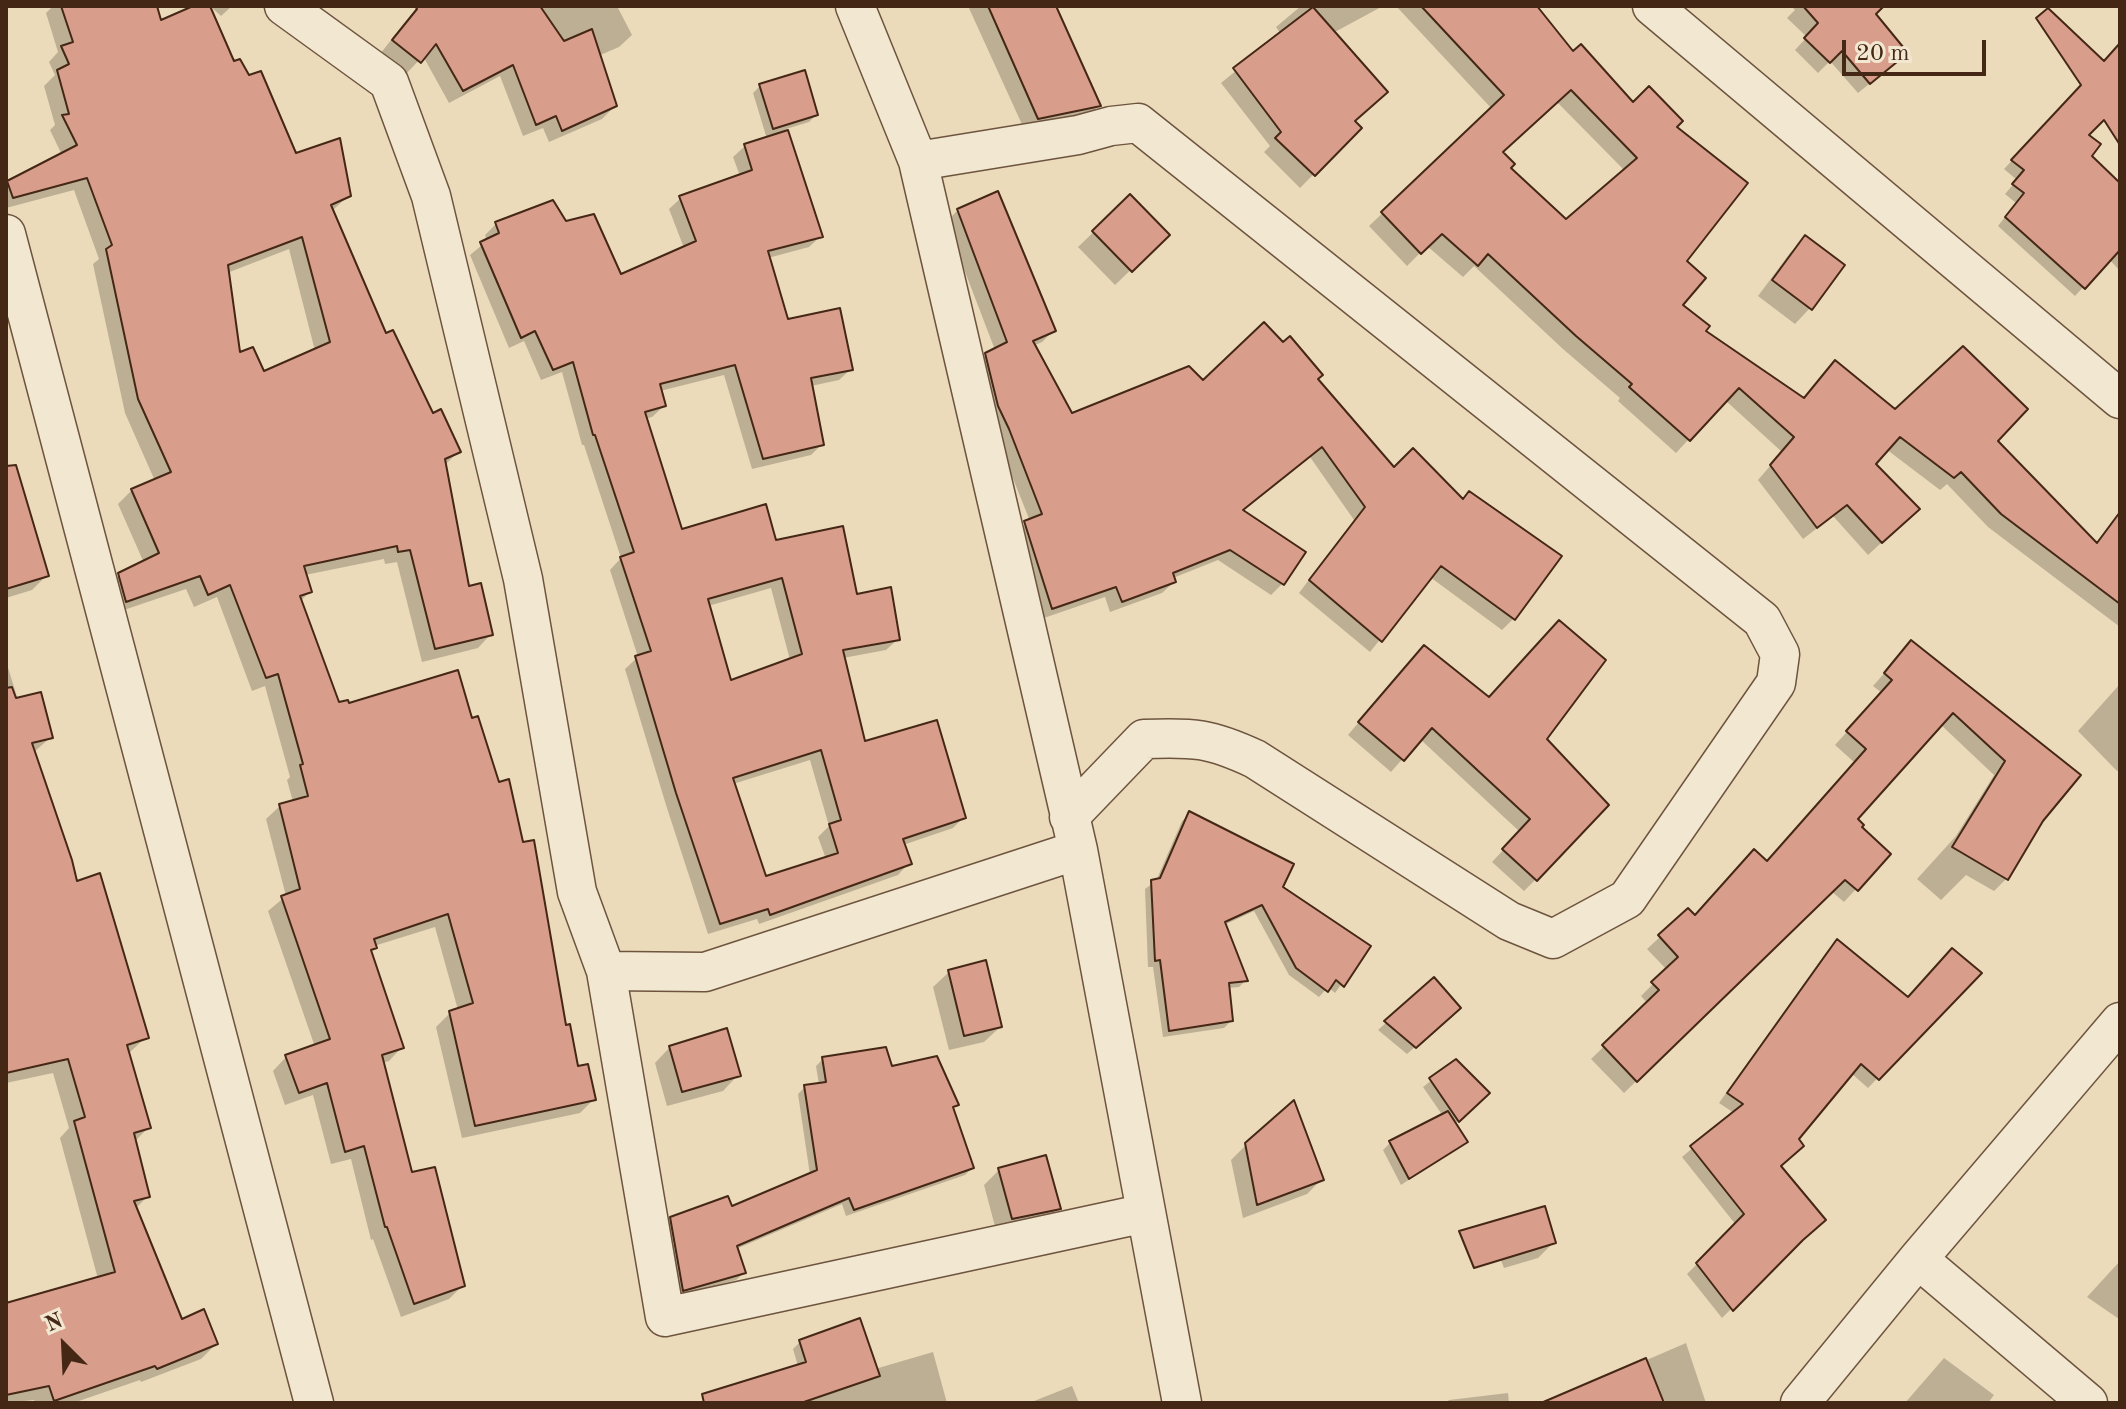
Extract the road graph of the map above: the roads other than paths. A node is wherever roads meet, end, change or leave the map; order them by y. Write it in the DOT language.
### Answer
graph roads {
  1 [pos="284,6"];
  2 [pos="855,6"];
  3 [pos="1652,6"];
  4 [pos="918,161"];
  5 [pos="6,234"];
  6 [pos="2120,399"];
  7 [pos="1073,833"];
  8 [pos="606,971"];
  9 [pos="2120,1022"];
  10 [pos="1146,1213"];
  11 [pos="1918,1259"];
  12 [pos="309,1402"];
  13 [pos="1182,1403"];
  14 [pos="1800,1403"];
  15 [pos="2088,1403"];
  1 -- 8 [label="street"];
  2 -- 4 [label="street"];
  3 -- 6 [label="street"];
  4 -- 7 [label="street"];
  4 -- 7 [label="street"];
  5 -- 12 [label="street"];
  7 -- 8 [label="street"];
  7 -- 10 [label="street"];
  8 -- 10 [label="street"];
  9 -- 11 [label="street"];
  10 -- 13 [label="street"];
  11 -- 14 [label="street"];
  11 -- 15 [label="street"];
}
